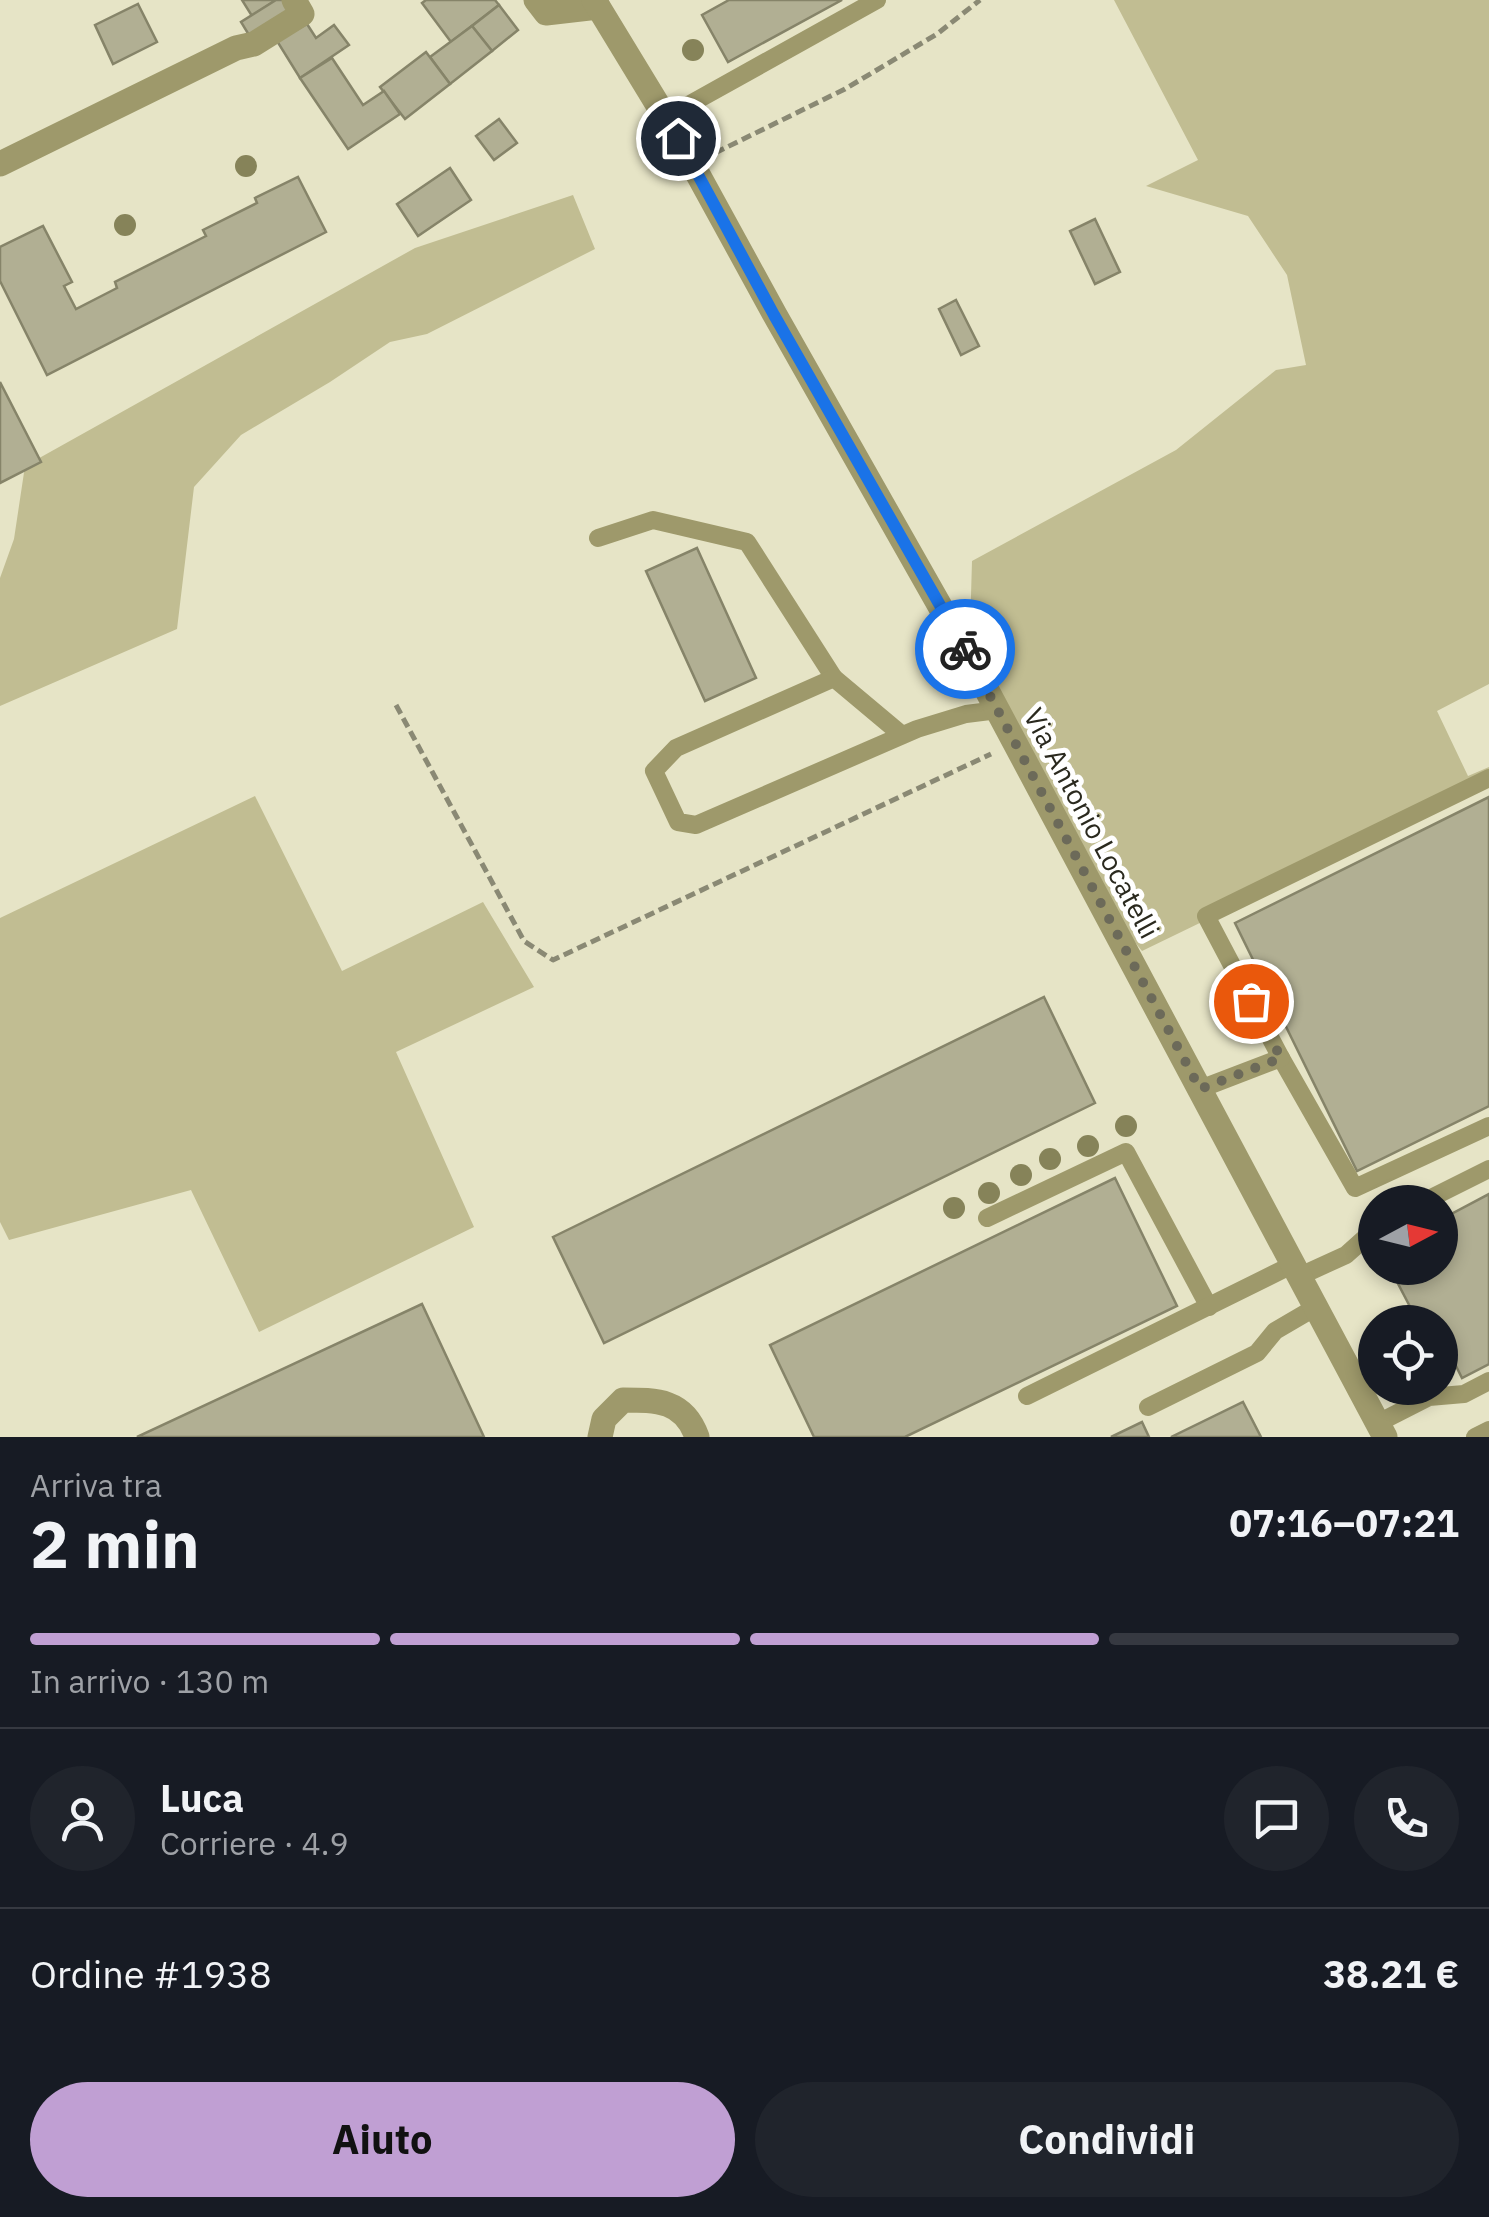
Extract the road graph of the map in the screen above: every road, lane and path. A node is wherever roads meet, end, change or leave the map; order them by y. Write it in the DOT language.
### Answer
graph roads {
  1 [pos="536,0"];
  2 [pos="877,0"];
  3 [pos="980,0"];
  4 [pos="596,4"];
  5 [pos="298,7"];
  6 [pos="672,128"];
  7 [pos="0,164"];
  8 [pos="693,165"];
  9 [pos="598,538"];
  10 [pos="834,678"];
  11 [pos="396,705"];
  12 [pos="998,710"];
  13 [pos="902,735"];
  14 [pos="1015,743"];
  15 [pos="1489,778"];
  16 [pos="1281,1058"];
  17 [pos="1200,1089"];
  18 [pos="1489,1126"];
  19 [pos="1489,1169"];
  20 [pos="1457,1185"];
  21 [pos="987,1218"];
  22 [pos="1358,1244"];
  23 [pos="1296,1270"];
  24 [pos="1209,1307"];
  25 [pos="1316,1307"];
  26 [pos="1489,1381"];
  27 [pos="1027,1396"];
  28 [pos="1148,1407"];
  29 [pos="1382,1430"];
  30 [pos="1489,1430"];
  31 [pos="600,1437"];
  32 [pos="696,1437"];
  33 [pos="1475,1437"];
  1 -- 4 [label="street"];
  2 -- 6 [label="lane"];
  3 -- 8 [label="path"];
  4 -- 6 [label="street, Via Antonio Locatelli"];
  5 -- 7 [label="street"];
  6 -- 8 [label="street, Via Antonio Locatelli"];
  8 -- 12 [label="street, Via Antonio Locatelli"];
  9 -- 10 [label="lane"];
  10 -- 13 [label="lane"];
  10 -- 13 [label="lane"];
  11 -- 14 [label="path"];
  12 -- 13 [label="lane"];
  12 -- 14 [label="street, Via Antonio Locatelli"];
  14 -- 17 [label="street, Via Antonio Locatelli"];
  15 -- 16 [label="lane"];
  16 -- 17 [label="lane"];
  16 -- 18 [label="lane"];
  17 -- 23 [label="street, Via Antonio Locatelli"];
  19 -- 20 [label="lane"];
  21 -- 24 [label="lane"];
  22 -- 23 [label="lane"];
  23 -- 24 [label="lane"];
  23 -- 25 [label="street, Via Antonio Locatelli"];
  24 -- 27 [label="lane"];
  25 -- 28 [label="lane"];
  25 -- 29 [label="street, Via Antonio Locatelli"];
  26 -- 29 [label="lane"];
  30 -- 33 [label="lane"];
  31 -- 32 [label="street"];
}
